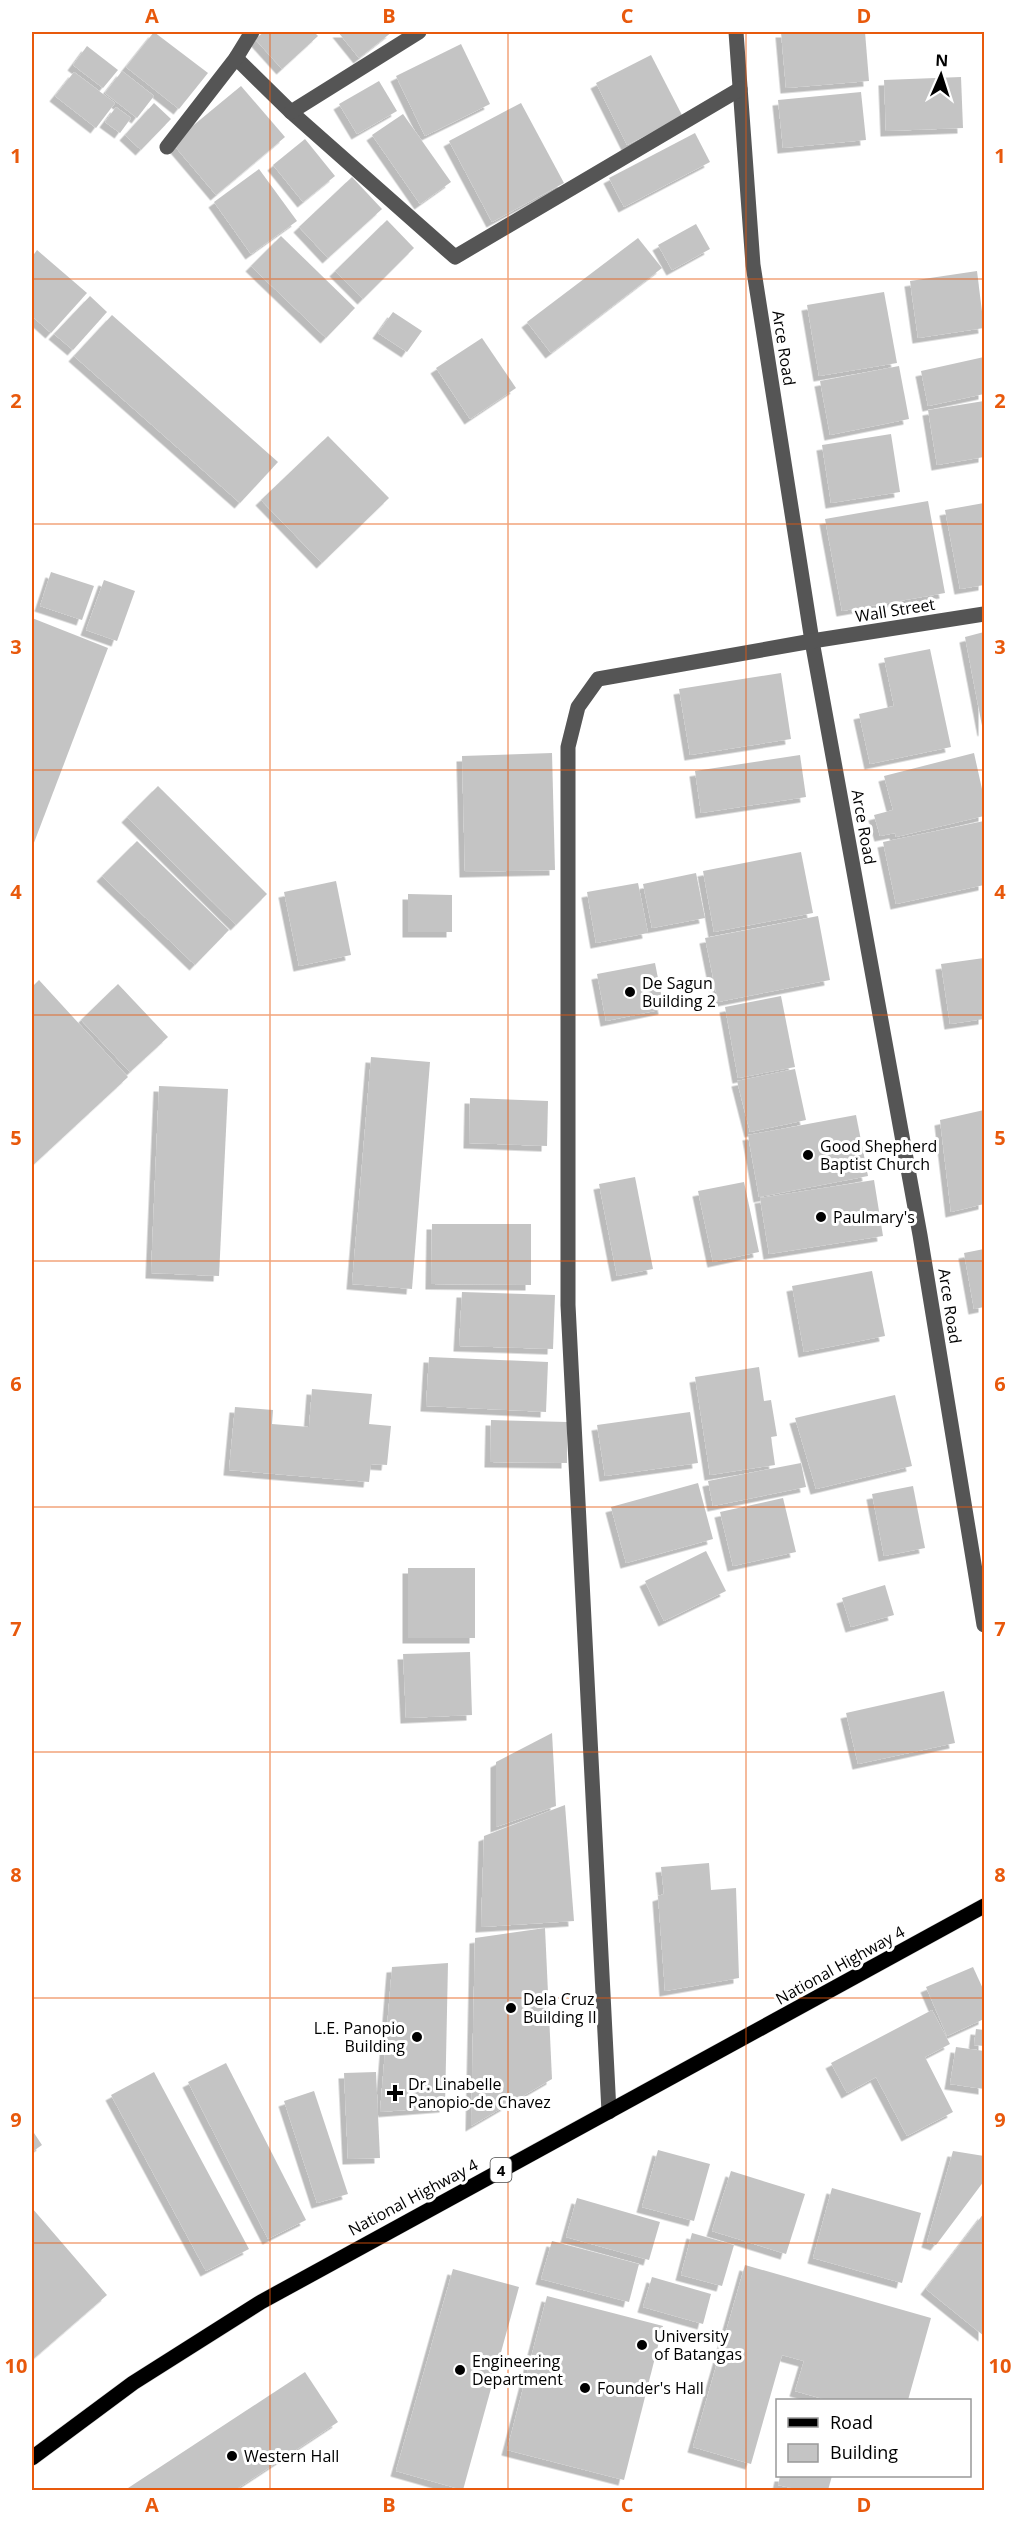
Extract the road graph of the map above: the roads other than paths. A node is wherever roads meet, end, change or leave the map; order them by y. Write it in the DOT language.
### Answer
graph roads {
  1 [pos="252,32"];
  2 [pos="419,32"];
  3 [pos="736,32"];
  4 [pos="236,58"];
  5 [pos="740,89"];
  6 [pos="291,112"];
  7 [pos="167,147"];
  8 [pos="984,614"];
  9 [pos="812,641"];
  10 [pos="984,1625"];
  11 [pos="984,1906"];
  12 [pos="609,2112"];
  13 [pos="32,2458"];
  1 -- 4 [label="street"];
  2 -- 6 [label="street"];
  3 -- 5 [label="street, Arce Road"];
  4 -- 6 [label="street"];
  4 -- 7 [label="street"];
  5 -- 6 [label="street"];
  5 -- 9 [label="street, Arce Road"];
  8 -- 9 [label="street, Wall Street"];
  9 -- 10 [label="street, Arce Road"];
  9 -- 12 [label="street, Wall Street"];
  11 -- 12 [label="main road, National Highway 4 / 4"];
  12 -- 13 [label="main road, National Highway 4 / 4"];
}
